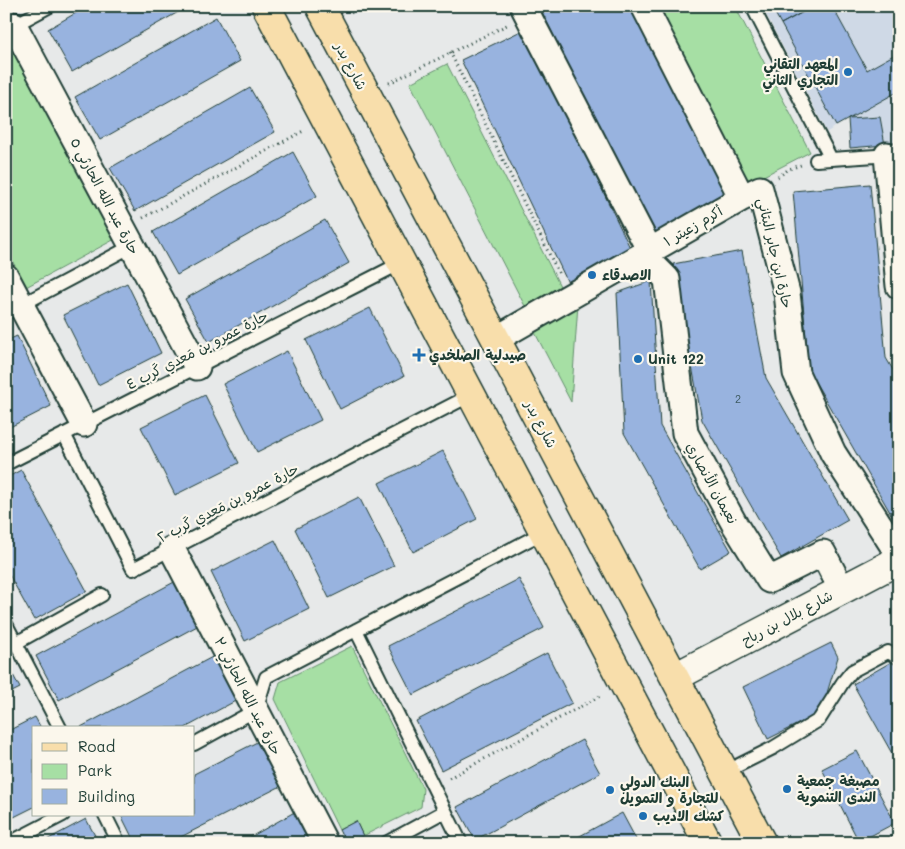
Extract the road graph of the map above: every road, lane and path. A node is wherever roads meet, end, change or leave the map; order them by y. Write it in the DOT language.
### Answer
graph roads {
  1 [pos="50,6"];
  2 [pos="266,6"];
  3 [pos="320,6"];
  4 [pos="644,6"];
  5 [pos="752,6"];
  6 [pos="532,9"];
  7 [pos="10,27"];
  8 [pos="450,52"];
  9 [pos="366,95"];
  10 [pos="325,119"];
  11 [pos="893,155"];
  12 [pos="831,159"];
  13 [pos="816,160"];
  14 [pos="751,193"];
  15 [pos="127,237"];
  16 [pos="646,253"];
  17 [pos="401,263"];
  18 [pos="6,277"];
  19 [pos="899,286"];
  20 [pos="570,297"];
  21 [pos="14,309"];
  22 [pos="496,339"];
  23 [pos="196,367"];
  24 [pos="471,395"];
  25 [pos="74,429"];
  26 [pos="6,464"];
  27 [pos="544,532"];
  28 [pos="172,549"];
  29 [pos="899,554"];
  30 [pos="899,560"];
  31 [pos="842,590"];
  32 [pos="102,595"];
  33 [pos="6,624"];
  34 [pos="356,630"];
  35 [pos="16,643"];
  36 [pos="899,658"];
  37 [pos="675,677"];
  38 [pos="625,685"];
  39 [pos="256,710"];
  40 [pos="59,726"];
  41 [pos="195,743"];
  42 [pos="725,772"];
  43 [pos="433,787"];
  44 [pos="446,812"];
  45 [pos="61,816"];
  46 [pos="106,816"];
  47 [pos="899,840"];
  48 [pos="706,842"];
  49 [pos="9,843"];
  50 [pos="119,843"];
  51 [pos="325,843"];
  52 [pos="386,843"];
  53 [pos="461,843"];
  54 [pos="762,843"];
  55 [pos="895,843"];
  1 -- 7 [label="lane"];
  2 -- 10 [label="main road"];
  3 -- 9 [label="main road, شارع بدر"];
  4 -- 14 [label="street, حارة ابن جابر البتاني"];
  5 -- 12 [label="lane"];
  6 -- 8 [label="path"];
  6 -- 16 [label="street"];
  7 -- 15 [label="street, حارة عبد الله الحارثي ٥"];
  8 -- 9 [label="path"];
  8 -- 20 [label="path"];
  9 -- 22 [label="main road, شارع بدر"];
  10 -- 15 [label="path"];
  10 -- 17 [label="main road"];
  11 -- 12 [label="lane"];
  11 -- 19 [label="street"];
  12 -- 13 [label="lane"];
  13 -- 14 [label="path"];
  14 -- 16 [label="street, أكرم زعيتر ١"];
  14 -- 29 [label="street, حارة ابن جابر البتاني"];
  15 -- 21 [label="lane"];
  15 -- 23 [label="street, حارة عبد الله الحارثي ٥"];
  16 -- 20 [label="street, أكرم زعيتر ١"];
  16 -- 31 [label="street, نعيمان الأنصاري"];
  17 -- 23 [label="lane, حارة عمرو بن مَعدي كَرب ٤"];
  17 -- 24 [label="main road"];
  18 -- 21 [label="street"];
  20 -- 22 [label="street, أكرم زعيتر ١"];
  21 -- 25 [label="street"];
  22 -- 37 [label="main road, شارع بدر"];
  23 -- 25 [label="lane, حارة عمرو بن مَعدي كَرب ٤"];
  24 -- 27 [label="main road"];
  24 -- 28 [label="lane, حارة عمرو بن مَعدي كَرب ٢"];
  25 -- 26 [label="lane, حارة عمرو بن مَعدي كَرب ٤"];
  25 -- 28 [label="lane, حارة عمرو بن مَعدي كَرب ٢"];
  27 -- 34 [label="lane"];
  27 -- 38 [label="main road"];
  28 -- 39 [label="street, حارة عبد الله الحارثي ٣"];
  30 -- 31 [label="main road, شارع بلال بن رباح"];
  31 -- 37 [label="main road, شارع بلال بن رباح"];
  32 -- 35 [label="lane"];
  33 -- 35 [label="lane"];
  34 -- 39 [label="lane"];
  34 -- 43 [label="lane"];
  35 -- 40 [label="lane"];
  36 -- 42 [label="lane"];
  37 -- 42 [label="main road, شارع بدر"];
  38 -- 43 [label="path"];
  38 -- 48 [label="main road"];
  39 -- 41 [label="lane"];
  39 -- 51 [label="street, حارة عبد الله الحارثي ٣"];
  42 -- 54 [label="main road, شارع بدر"];
  43 -- 44 [label="lane"];
  44 -- 52 [label="lane"];
  44 -- 53 [label="lane"];
  45 -- 49 [label="lane"];
  46 -- 50 [label="lane"];
  47 -- 55 [label="lane"];
}
